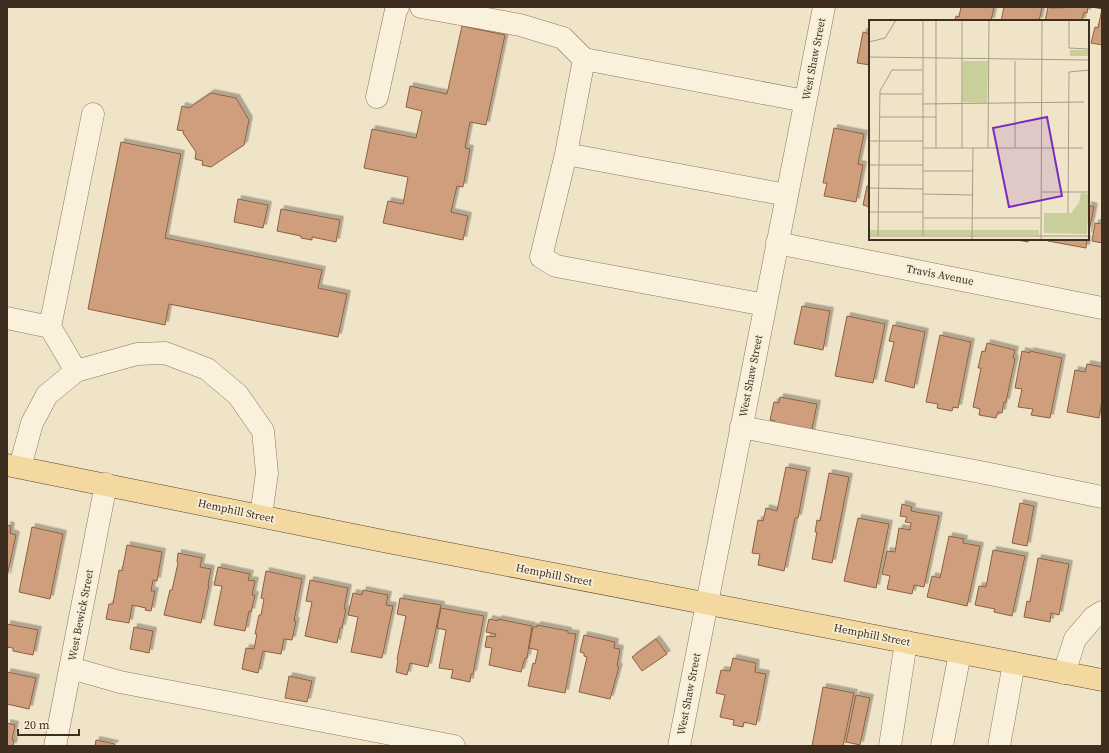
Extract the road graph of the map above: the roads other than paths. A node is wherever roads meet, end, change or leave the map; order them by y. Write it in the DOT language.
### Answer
graph roads {
  1 [pos="398,7"];
  2 [pos="421,7"];
  3 [pos="824,7"];
  4 [pos="584,59"];
  5 [pos="376,97"];
  6 [pos="805,101"];
  7 [pos="93,114"];
  8 [pos="566,154"];
  9 [pos="787,195"];
  10 [pos="777,243"];
  11 [pos="765,305"];
  12 [pos="1102,308"];
  13 [pos="7,318"];
  14 [pos="50,327"];
  15 [pos="76,371"];
  16 [pos="741,427"];
  17 [pos="13,466"];
  18 [pos="106,484"];
  19 [pos="1102,497"];
  20 [pos="261,516"];
  21 [pos="707,604"];
  22 [pos="1102,612"];
  23 [pos="906,642"];
  24 [pos="960,652"];
  25 [pos="1014,663"];
  26 [pos="71,668"];
  27 [pos="1064,673"];
  28 [pos="1102,680"];
  29 [pos="55,746"];
  30 [pos="454,746"];
  31 [pos="679,746"];
  32 [pos="890,746"];
  33 [pos="942,746"];
  34 [pos="999,746"];
  1 -- 5 [label="street"];
  2 -- 4 [label="street"];
  3 -- 6 [label="street, West Shaw Street"];
  4 -- 6 [label="street"];
  4 -- 8 [label="street"];
  6 -- 9 [label="street, West Shaw Street"];
  7 -- 14 [label="street"];
  8 -- 9 [label="street"];
  8 -- 11 [label="street"];
  9 -- 10 [label="street, West Shaw Street"];
  10 -- 11 [label="street, West Shaw Street"];
  10 -- 12 [label="street, Travis Avenue"];
  11 -- 16 [label="street, West Shaw Street"];
  13 -- 14 [label="street"];
  14 -- 15 [label="street"];
  15 -- 17 [label="street"];
  15 -- 20 [label="street"];
  16 -- 19 [label="street"];
  16 -- 21 [label="street, West Shaw Street"];
  17 -- 18 [label="main road, Hemphill Street"];
  18 -- 20 [label="main road, Hemphill Street"];
  18 -- 26 [label="street, West Bewick Street"];
  20 -- 21 [label="main road, Hemphill Street"];
  21 -- 23 [label="main road, Hemphill Street"];
  21 -- 31 [label="street, West Shaw Street"];
  22 -- 27 [label="street"];
  23 -- 24 [label="main road, Hemphill Street"];
  23 -- 32 [label="street"];
  24 -- 25 [label="main road, Hemphill Street"];
  24 -- 33 [label="street"];
  25 -- 27 [label="main road, Hemphill Street"];
  25 -- 34 [label="street"];
  26 -- 29 [label="street, West Bewick Street"];
  26 -- 30 [label="street"];
  27 -- 28 [label="main road, Hemphill Street"];
}
